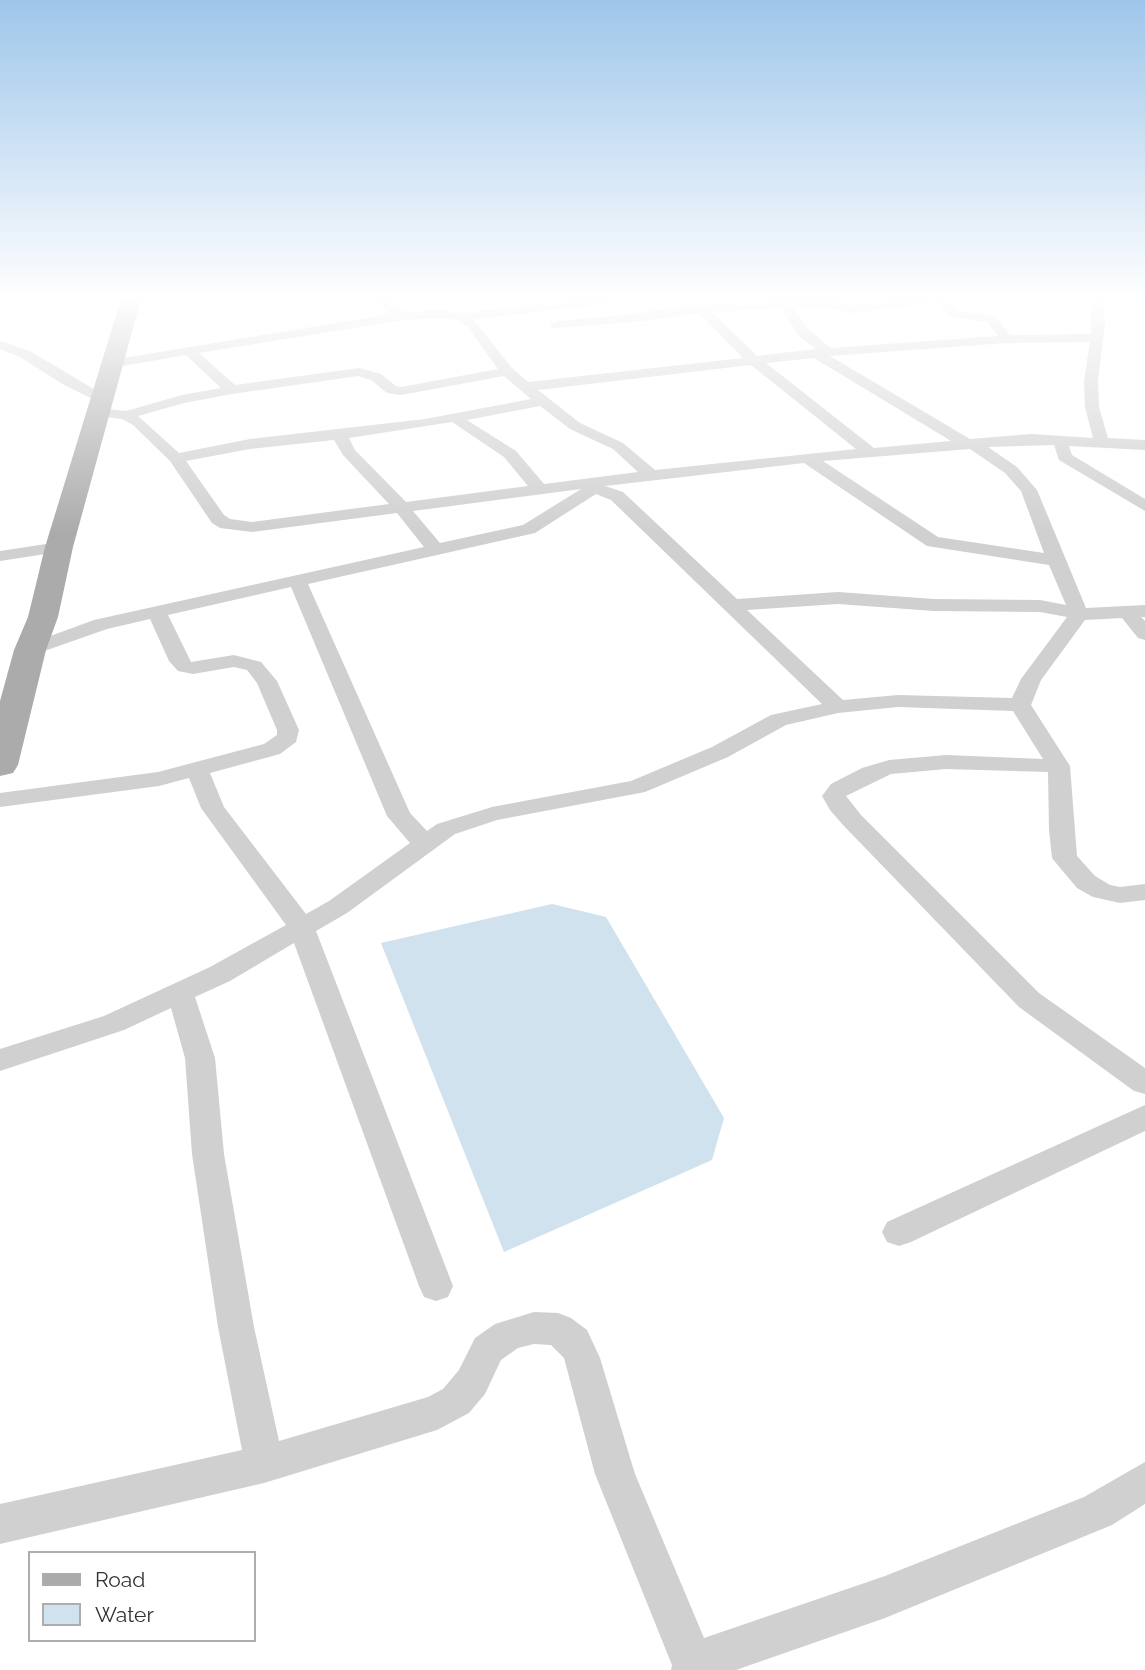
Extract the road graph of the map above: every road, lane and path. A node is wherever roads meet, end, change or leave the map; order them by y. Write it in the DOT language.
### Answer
graph roads {
  1 [pos="61,377"];
  2 [pos="108,377"];
  3 [pos="218,377"];
  4 [pos="324,377"];
  5 [pos="376,377"];
  6 [pos="476,377"];
  7 [pos="514,377"];
  8 [pos="610,377"];
  9 [pos="775,377"];
  10 [pos="860,377"];
  11 [pos="1091,377"];
  12 [pos="525,387"];
  13 [pos="232,390"];
  14 [pos="543,401"];
  15 [pos="100,405"];
  16 [pos="126,415"];
  17 [pos="455,418"];
  18 [pos="339,436"];
  19 [pos="1060,440"];
  20 [pos="1102,443"];
  21 [pos="973,444"];
  22 [pos="1145,445"];
  23 [pos="872,453"];
  24 [pos="176,458"];
  25 [pos="807,458"];
  26 [pos="651,475"];
  27 [pos="599,484"];
  28 [pos="539,489"];
  29 [pos="1145,506"];
  30 [pos="402,508"];
  31 [pos="59,547"];
  32 [pos="435,549"];
  33 [pos="0,556"];
  34 [pos="1055,560"];
  35 [pos="298,581"];
  36 [pos="732,605"];
  37 [pos="157,611"];
  38 [pos="1136,611"];
  39 [pos="1079,614"];
  40 [pos="43,617"];
  41 [pos="101,624"];
  42 [pos="1145,634"];
  43 [pos="30,650"];
  44 [pos="1020,705"];
  45 [pos="838,707"];
  46 [pos="0,765"];
  47 [pos="1059,766"];
  48 [pos="197,770"];
  49 [pos="0,800"];
  50 [pos="424,843"];
  51 [pos="1145,892"];
  52 [pos="302,928"];
  53 [pos="180,993"];
  54 [pos="0,1060"];
  55 [pos="1145,1083"];
  56 [pos="1145,1117"];
  57 [pos="899,1232"];
  58 [pos="436,1286"];
  59 [pos="264,1464"];
  60 [pos="1145,1481"];
  61 [pos="0,1524"];
  62 [pos="693,1668"];
  1 -- 15 [label="street"];
  2 -- 15 [label="main road"];
  3 -- 13 [label="street"];
  4 -- 13 [label="street"];
  5 -- 6 [label="street"];
  7 -- 12 [label="street"];
  8 -- 12 [label="street"];
  9 -- 23 [label="street"];
  10 -- 21 [label="street"];
  11 -- 20 [label="street"];
  12 -- 14 [label="street"];
  13 -- 16 [label="street"];
  14 -- 17 [label="street"];
  14 -- 26 [label="street"];
  15 -- 16 [label="street"];
  15 -- 31 [label="main road"];
  16 -- 24 [label="street"];
  17 -- 18 [label="street"];
  17 -- 28 [label="street"];
  18 -- 24 [label="street"];
  18 -- 30 [label="street"];
  19 -- 20 [label="street"];
  19 -- 21 [label="street"];
  19 -- 29 [label="street"];
  20 -- 22 [label="street"];
  21 -- 23 [label="street"];
  21 -- 34 [label="street"];
  23 -- 25 [label="street"];
  24 -- 30 [label="street"];
  25 -- 26 [label="street"];
  25 -- 34 [label="street"];
  26 -- 27 [label="street"];
  27 -- 28 [label="street"];
  27 -- 32 [label="street"];
  27 -- 36 [label="street"];
  28 -- 30 [label="street"];
  30 -- 32 [label="street"];
  31 -- 33 [label="street"];
  31 -- 40 [label="main road"];
  32 -- 35 [label="street"];
  34 -- 39 [label="street"];
  35 -- 37 [label="street"];
  35 -- 50 [label="street"];
  36 -- 39 [label="street"];
  36 -- 45 [label="street"];
  37 -- 41 [label="street"];
  37 -- 48 [label="street"];
  38 -- 39 [label="street"];
  38 -- 42 [label="street"];
  39 -- 44 [label="street"];
  40 -- 41 [label="street"];
  40 -- 43 [label="main road"];
  41 -- 43 [label="street"];
  43 -- 46 [label="main road"];
  44 -- 45 [label="street"];
  44 -- 47 [label="street"];
  45 -- 50 [label="street"];
  47 -- 51 [label="street"];
  47 -- 55 [label="street"];
  48 -- 49 [label="street"];
  48 -- 52 [label="street"];
  50 -- 52 [label="street"];
  52 -- 53 [label="street"];
  52 -- 58 [label="street"];
  53 -- 54 [label="street"];
  53 -- 59 [label="street"];
  56 -- 57 [label="street"];
  59 -- 61 [label="street"];
  59 -- 62 [label="street"];
  60 -- 62 [label="street"];
}
